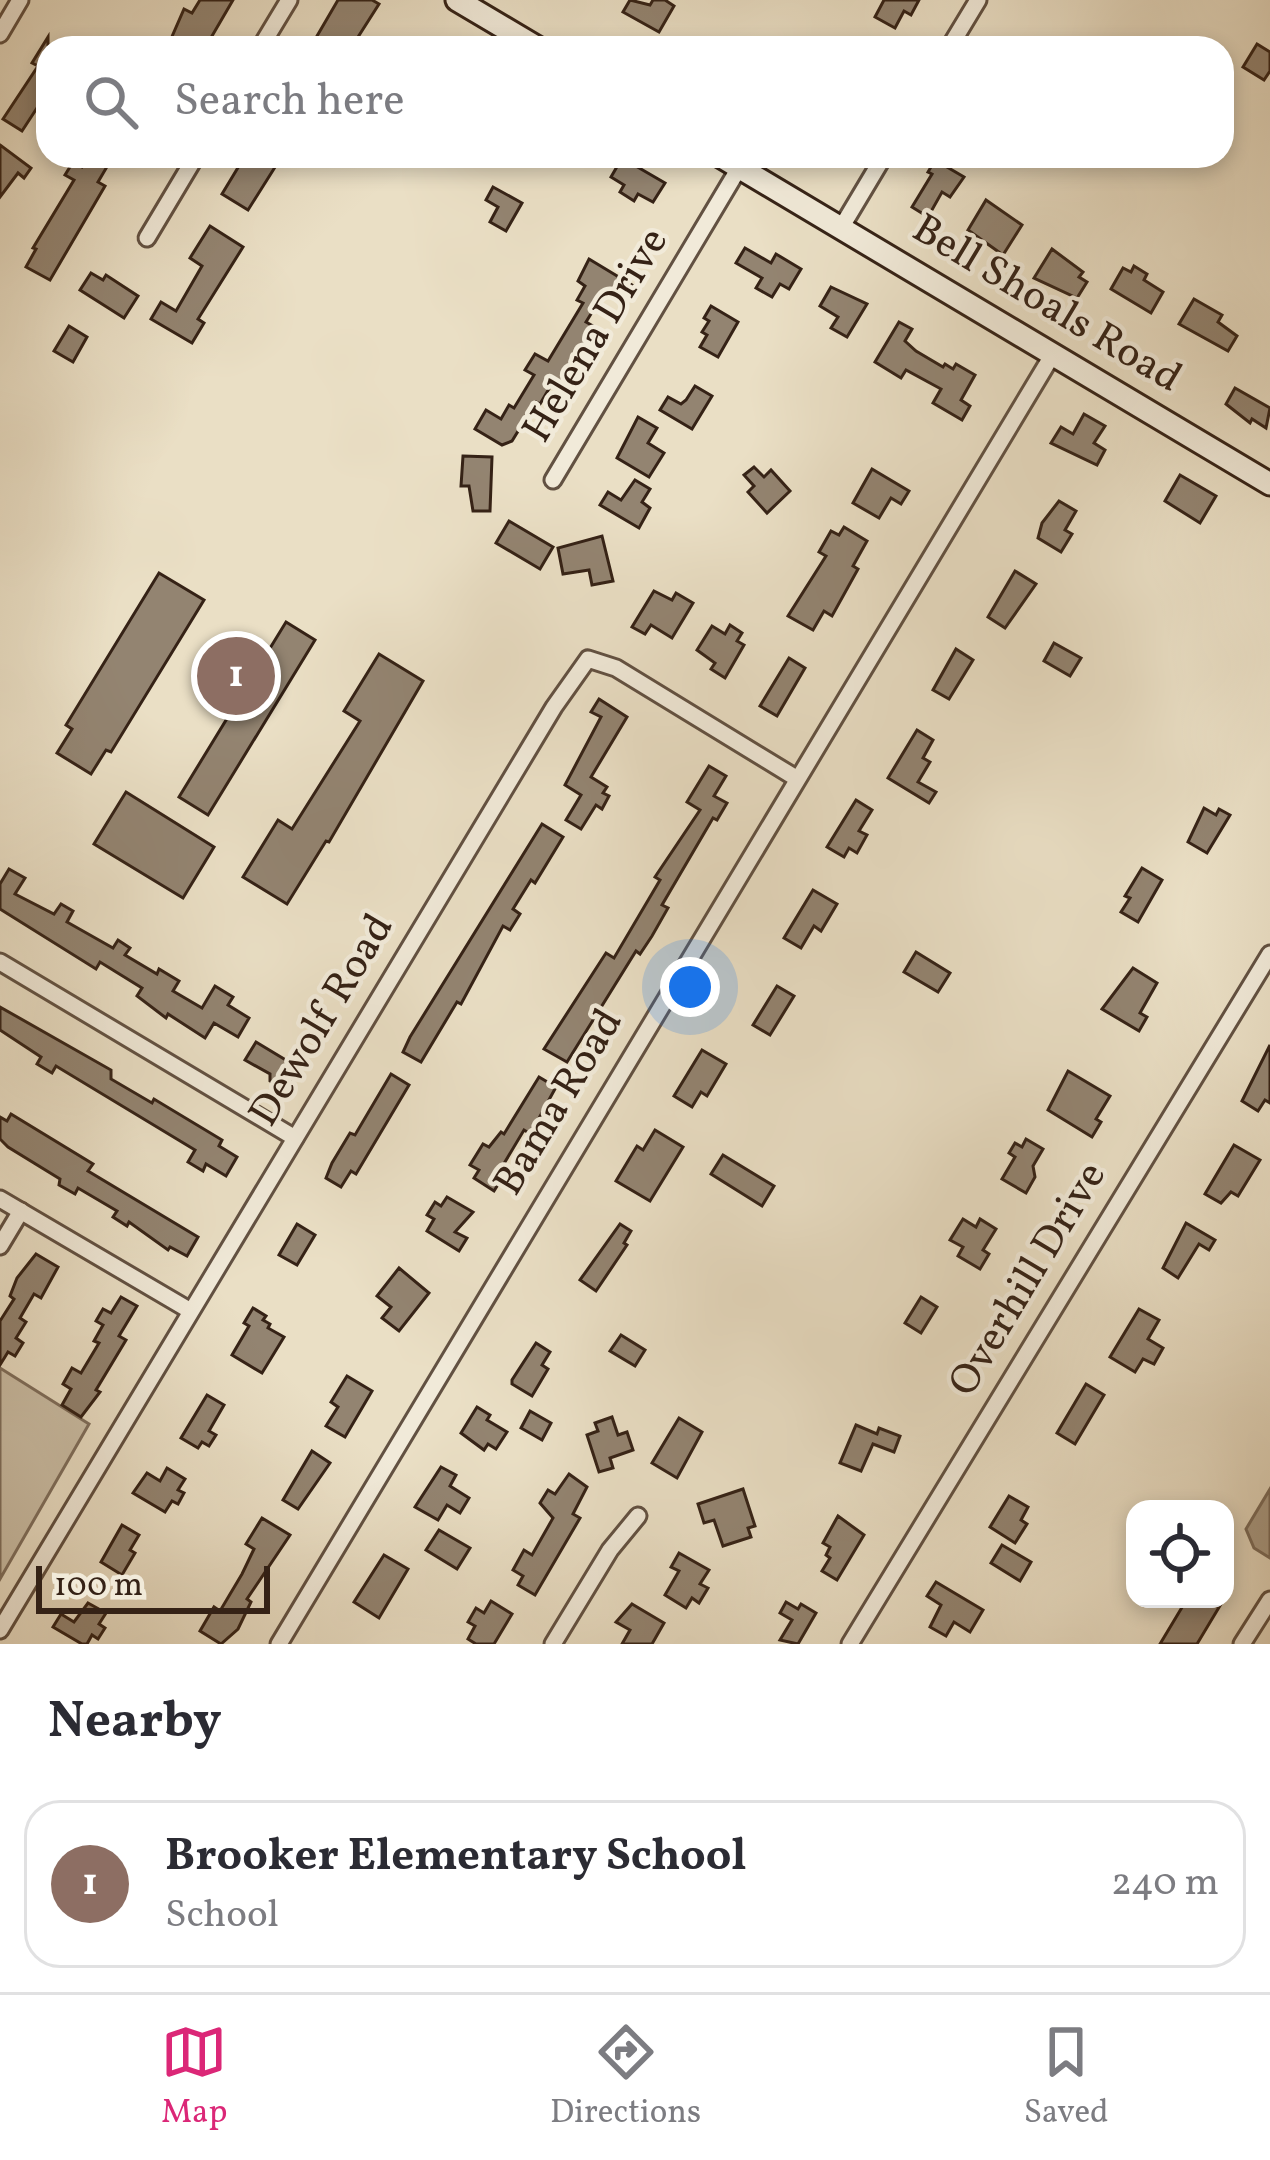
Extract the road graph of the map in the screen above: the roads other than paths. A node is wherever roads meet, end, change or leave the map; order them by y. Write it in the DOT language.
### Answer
graph roads {
  1 [pos="20,0"];
  2 [pos="289,0"];
  3 [pos="457,0"];
  4 [pos="978,0"];
  5 [pos="0,34"];
  6 [pos="267,36"];
  7 [pos="518,36"];
  8 [pos="956,36"];
  9 [pos="189,168"];
  10 [pos="727,168"];
  11 [pos="740,168"];
  12 [pos="877,168"];
  13 [pos="841,228"];
  14 [pos="147,238"];
  15 [pos="1053,354"];
  16 [pos="553,480"];
  17 [pos="1270,484"];
  18 [pos="796,778"];
  19 [pos="1270,954"];
  20 [pos="0,962"];
  21 [pos="295,1138"];
  22 [pos="0,1198"];
  23 [pos="21,1211"];
  24 [pos="0,1246"];
  25 [pos="189,1310"];
  26 [pos="638,1516"];
  27 [pos="1270,1600"];
  28 [pos="0,1630"];
  29 [pos="278,1644"];
  30 [pos="553,1644"];
  31 [pos="850,1644"];
  32 [pos="1242,1644"];
  1 -- 5 [label="street"];
  2 -- 6 [label="street"];
  3 -- 7 [label="main road"];
  4 -- 8 [label="street"];
  9 -- 14 [label="street"];
  10 -- 16 [label="street, Helena Drive"];
  11 -- 13 [label="main road, Bell Shoals Road"];
  12 -- 13 [label="street"];
  13 -- 15 [label="main road, Bell Shoals Road"];
  15 -- 17 [label="main road, Bell Shoals Road"];
  15 -- 18 [label="street, Bama Road"];
  18 -- 21 [label="street, Dewolf Road"];
  18 -- 29 [label="street, Bama Road"];
  19 -- 31 [label="street, Overhill Drive"];
  20 -- 21 [label="street"];
  21 -- 25 [label="street, Dewolf Road"];
  22 -- 23 [label="street"];
  23 -- 24 [label="street"];
  23 -- 25 [label="street"];
  25 -- 28 [label="street, Dewolf Road"];
  26 -- 30 [label="street"];
  27 -- 32 [label="street"];
}
